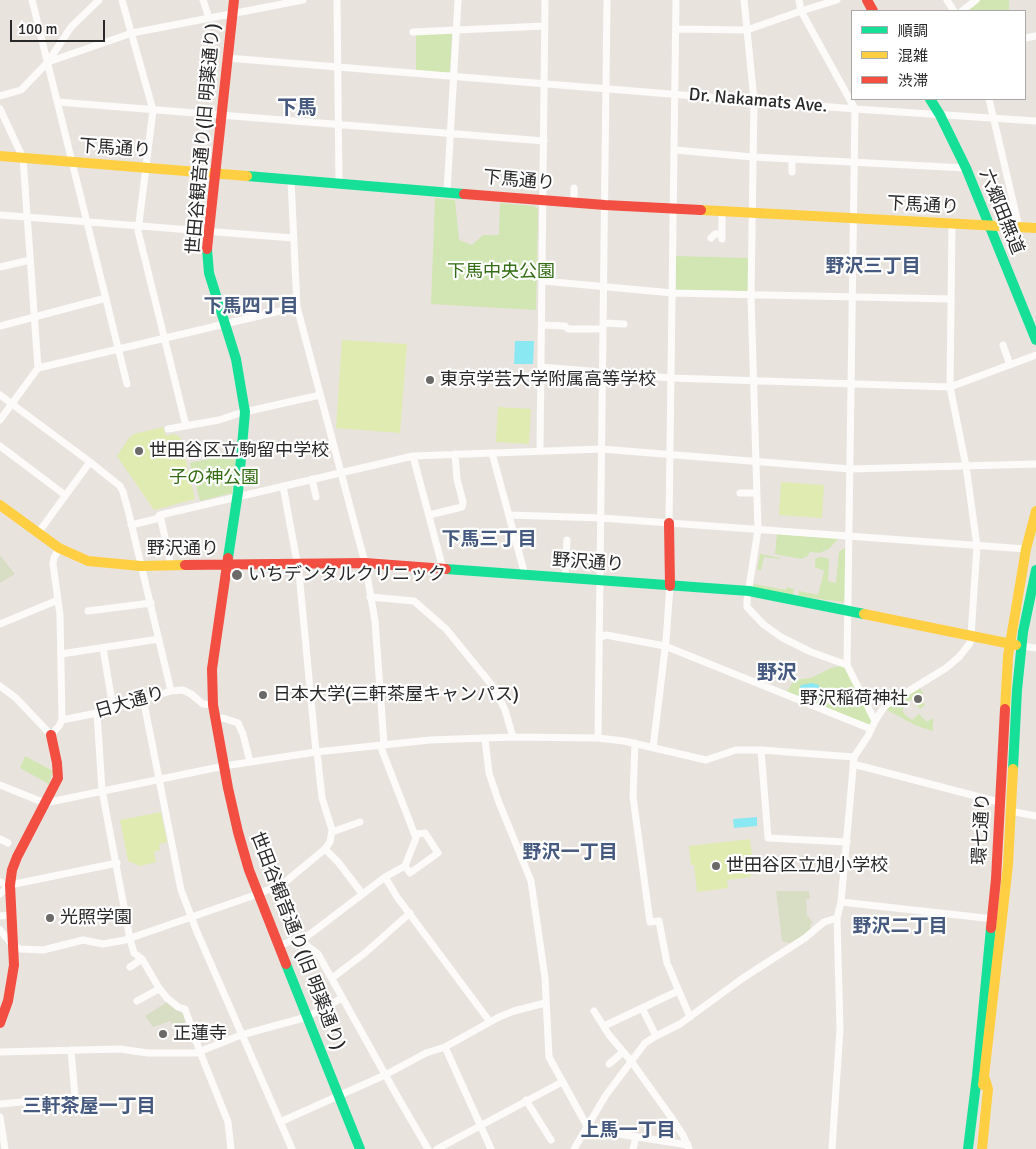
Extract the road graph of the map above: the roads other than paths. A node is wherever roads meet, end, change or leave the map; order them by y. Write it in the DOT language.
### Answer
graph roads {
  1 [pos="32,0"];
  2 [pos="99,0"];
  3 [pos="122,0"];
  4 [pos="203,0"];
  5 [pos="234,0"];
  6 [pos="303,0"];
  7 [pos="337,0"];
  8 [pos="458,0"];
  9 [pos="545,0"];
  10 [pos="607,0"];
  11 [pos="676,0"];
  12 [pos="744,0"];
  13 [pos="799,0"];
  14 [pos="837,0"];
  15 [pos="976,0"];
  16 [pos="963,10"];
  17 [pos="801,11"];
  18 [pos="232,14"];
  19 [pos="209,18"];
  20 [pos="545,26"];
  21 [pos="456,29"];
  22 [pos="676,29"];
  23 [pos="747,30"];
  24 [pos="414,32"];
  25 [pos="132,33"];
  26 [pos="227,58"];
  27 [pos="48,62"];
  28 [pos="338,67"];
  29 [pos="454,76"];
  30 [pos="544,84"];
  31 [pos="605,89"];
  32 [pos="675,94"];
  33 [pos="0,96"];
  34 [pos="754,100"];
  35 [pos="931,100"];
  36 [pos="988,100"];
  37 [pos="58,102"];
  38 [pos="0,109"];
  39 [pos="855,109"];
  40 [pos="153,110"];
  41 [pos="220,115"];
  42 [pos="940,115"];
  43 [pos="993,119"];
  44 [pos="1036,121"];
  45 [pos="338,125"];
  46 [pos="451,134"];
  47 [pos="544,141"];
  48 [pos="675,150"];
  49 [pos="0,156"];
  50 [pos="753,157"];
  51 [pos="23,158"];
  52 [pos="792,160"];
  53 [pos="72,162"];
  54 [pos="854,163"];
  55 [pos="145,167"];
  56 [pos="966,168"];
  57 [pos="792,172"];
  58 [pos="214,174"];
  59 [pos="290,180"];
  60 [pos="339,184"];
  61 [pos="574,188"];
  62 [pos="447,192"];
  63 [pos="544,200"];
  64 [pos="574,202"];
  65 [pos="605,205"];
  66 [pos="673,209"];
  67 [pos="722,211"];
  68 [pos="752,212"];
  69 [pos="0,215"];
  70 [pos="27,217"];
  71 [pos="854,218"];
  72 [pos="87,222"];
  73 [pos="952,224"];
  74 [pos="988,225"];
  75 [pos="138,226"];
  76 [pos="1019,227"];
  77 [pos="1036,228"];
  78 [pos="208,232"];
  79 [pos="293,238"];
  80 [pos="711,238"];
  81 [pos="30,260"];
  82 [pos="0,267"];
  83 [pos="543,281"];
  84 [pos="603,288"];
  85 [pos="673,294"];
  86 [pos="751,296"];
  87 [pos="852,297"];
  88 [pos="106,298"];
  89 [pos="950,299"];
  90 [pos="297,307"];
  91 [pos="34,317"];
  92 [pos="624,324"];
  93 [pos="225,325"];
  94 [pos="0,326"];
  95 [pos="542,326"];
  96 [pos="603,326"];
  97 [pos="164,339"];
  98 [pos="1036,340"];
  99 [pos="1002,345"];
  100 [pos="119,350"];
  101 [pos="1036,355"];
  102 [pos="1010,365"];
  103 [pos="541,367"];
  104 [pos="38,368"];
  105 [pos="602,372"];
  106 [pos="671,378"];
  107 [pos="754,380"];
  108 [pos="127,384"];
  109 [pos="852,384"];
  110 [pos="950,387"];
  111 [pos="0,395"];
  112 [pos="320,395"];
  113 [pos="12,404"];
  114 [pos="245,412"];
  115 [pos="0,420"];
  116 [pos="186,426"];
  117 [pos="168,429"];
  118 [pos="0,446"];
  119 [pos="602,449"];
  120 [pos="540,450"];
  121 [pos="492,453"];
  122 [pos="670,453"];
  123 [pos="455,454"];
  124 [pos="413,456"];
  125 [pos="756,461"];
  126 [pos="90,462"];
  127 [pos="1036,464"];
  128 [pos="966,466"];
  129 [pos="850,469"];
  130 [pos="342,472"];
  131 [pos="312,479"];
  132 [pos="283,486"];
  133 [pos="740,493"];
  134 [pos="757,493"];
  135 [pos="65,495"];
  136 [pos="237,497"];
  137 [pos="316,497"];
  138 [pos="0,504"];
  139 [pos="1036,511"];
  140 [pos="160,515"];
  141 [pos="429,515"];
  142 [pos="509,515"];
  143 [pos="601,518"];
  144 [pos="669,523"];
  145 [pos="131,525"];
  146 [pos="758,530"];
  147 [pos="38,533"];
  148 [pos="515,537"];
  149 [pos="527,537"];
  150 [pos="849,537"];
  151 [pos="567,540"];
  152 [pos="977,546"];
  153 [pos="59,548"];
  154 [pos="1026,549"];
  155 [pos="365,563"];
  156 [pos="298,564"];
  157 [pos="171,565"];
  158 [pos="228,565"];
  159 [pos="141,566"];
  160 [pos="444,569"];
  161 [pos="1036,570"];
  162 [pos="524,574"];
  163 [pos="565,578"];
  164 [pos="600,580"];
  165 [pos="670,586"];
  166 [pos="749,591"];
  167 [pos="370,597"];
  168 [pos="58,600"];
  169 [pos="150,603"];
  170 [pos="848,610"];
  171 [pos="88,611"];
  172 [pos="0,624"];
  173 [pos="971,636"];
  174 [pos="599,638"];
  175 [pos="159,639"];
  176 [pos="1010,644"];
  177 [pos="665,646"];
  178 [pos="1022,646"];
  179 [pos="103,648"];
  180 [pos="1036,648"];
  181 [pos="61,654"];
  182 [pos="847,665"];
  183 [pos="0,686"];
  184 [pos="171,690"];
  185 [pos="143,698"];
  186 [pos="213,704"];
  187 [pos="113,708"];
  188 [pos="97,713"];
  189 [pos="216,719"];
  190 [pos="62,720"];
  191 [pos="875,721"];
  192 [pos="871,729"];
  193 [pos="52,734"];
  194 [pos="513,736"];
  195 [pos="598,738"];
  196 [pos="485,739"];
  197 [pos="635,743"];
  198 [pos="382,744"];
  199 [pos="653,748"];
  200 [pos="761,750"];
  201 [pos="316,752"];
  202 [pos="854,760"];
  203 [pos="250,762"];
  204 [pos="224,766"];
  205 [pos="159,779"];
  206 [pos="0,785"];
  207 [pos="102,790"];
  208 [pos="999,802"];
  209 [pos="45,803"];
  210 [pos="1010,811"];
  211 [pos="1036,816"];
  212 [pos="360,822"];
  213 [pos="332,832"];
  214 [pos="415,834"];
  215 [pos="0,839"];
  216 [pos="847,842"];
  217 [pos="8,843"];
  218 [pos="325,849"];
  219 [pos="117,863"];
  220 [pos="405,866"];
  221 [pos="385,877"];
  222 [pos="5,883"];
  223 [pos="361,892"];
  224 [pos="0,894"];
  225 [pos="258,894"];
  226 [pos="840,902"];
  227 [pos="410,913"];
  228 [pos="13,915"];
  229 [pos="0,916"];
  230 [pos="191,917"];
  231 [pos="836,918"];
  232 [pos="997,919"];
  233 [pos="0,930"];
  234 [pos="130,939"];
  235 [pos="301,942"];
  236 [pos="13,946"];
  237 [pos="279,946"];
  238 [pos="142,959"];
  239 [pos="130,967"];
  240 [pos="332,978"];
  241 [pos="159,989"];
  242 [pos="678,991"];
  243 [pos="342,998"];
  244 [pos="4,999"];
  245 [pos="136,1001"];
  246 [pos="545,1003"];
  247 [pos="642,1008"];
  248 [pos="594,1011"];
  249 [pos="307,1017"];
  250 [pos="690,1017"];
  251 [pos="490,1022"];
  252 [pos="0,1023"];
  253 [pos="604,1026"];
  254 [pos="241,1035"];
  255 [pos="656,1036"];
  256 [pos="445,1047"];
  257 [pos="71,1050"];
  258 [pos="0,1052"];
  259 [pos="198,1052"];
  260 [pos="623,1052"];
  261 [pos="631,1061"];
  262 [pos="609,1064"];
  263 [pos="385,1075"];
  264 [pos="981,1077"];
  265 [pos="562,1082"];
  266 [pos="340,1096"];
  267 [pos="526,1100"];
  268 [pos="0,1104"];
  269 [pos="0,1117"];
  270 [pos="280,1122"];
  271 [pos="480,1125"];
  272 [pos="587,1126"];
  273 [pos="636,1137"];
  274 [pos="551,1140"];
  275 [pos="689,1147"];
  276 [pos="5,1149"];
  277 [pos="231,1149"];
  278 [pos="290,1149"];
  279 [pos="360,1149"];
  280 [pos="428,1149"];
  281 [pos="437,1149"];
  282 [pos="491,1149"];
  283 [pos="574,1149"];
  284 [pos="633,1149"];
  285 [pos="832,1149"];
  286 [pos="961,1149"];
  287 [pos="968,1149"];
  288 [pos="975,1149"];
  289 [pos="982,1149"];
  1 -- 27 [label="street"];
  2 -- 27 [label="street"];
  3 -- 25 [label="street"];
  4 -- 19 [label="street"];
  5 -- 18 [label="street, 世田谷観音通り(旧 明薬通り)"];
  6 -- 18 [label="street"];
  7 -- 28 [label="street"];
  8 -- 21 [label="street"];
  9 -- 20 [label="street"];
  10 -- 31 [label="street"];
  11 -- 22 [label="street"];
  12 -- 23 [label="street"];
  13 -- 17 [label="street"];
  14 -- 17 [label="street"];
  15 -- 16 [label="street"];
  17 -- 23 [label="street"];
  17 -- 39 [label="street"];
  18 -- 19 [label="street"];
  18 -- 26 [label="street, 世田谷観音通り(旧 明薬通り)"];
  19 -- 25 [label="street"];
  20 -- 21 [label="street"];
  20 -- 30 [label="street"];
  21 -- 24 [label="street"];
  21 -- 29 [label="street"];
  22 -- 23 [label="street"];
  22 -- 32 [label="street"];
  23 -- 34 [label="street"];
  25 -- 27 [label="street"];
  25 -- 40 [label="street"];
  26 -- 28 [label="street, Dr. Nakamats Ave."];
  26 -- 41 [label="street, 世田谷観音通り(旧 明薬通り)"];
  27 -- 33 [label="street"];
  27 -- 37 [label="street"];
  28 -- 29 [label="street, Dr. Nakamats Ave."];
  28 -- 45 [label="street"];
  29 -- 30 [label="street, Dr. Nakamats Ave."];
  29 -- 46 [label="street"];
  30 -- 31 [label="street, Dr. Nakamats Ave."];
  30 -- 47 [label="street"];
  31 -- 32 [label="street, Dr. Nakamats Ave."];
  31 -- 65 [label="street"];
  32 -- 34 [label="street, Dr. Nakamats Ave."];
  32 -- 48 [label="street"];
  34 -- 39 [label="street, Dr. Nakamats Ave."];
  34 -- 50 [label="street"];
  35 -- 42 [label="street, 六郷田無道"];
  36 -- 43 [label="street"];
  37 -- 40 [label="street"];
  37 -- 53 [label="street"];
  38 -- 51 [label="street"];
  39 -- 42 [label="street, Dr. Nakamats Ave."];
  39 -- 54 [label="street"];
  40 -- 41 [label="street"];
  40 -- 55 [label="street"];
  41 -- 45 [label="street"];
  41 -- 58 [label="street, 世田谷観音通り(旧 明薬通り)"];
  42 -- 43 [label="street, Dr. Nakamats Ave."];
  42 -- 56 [label="street, 六郷田無道"];
  43 -- 44 [label="street, Dr. Nakamats Ave."];
  43 -- 76 [label="street"];
  45 -- 46 [label="street"];
  45 -- 60 [label="street"];
  46 -- 47 [label="street"];
  46 -- 62 [label="street"];
  47 -- 63 [label="street"];
  48 -- 50 [label="street"];
  48 -- 66 [label="street"];
  49 -- 51 [label="street, 下馬通り"];
  50 -- 52 [label="street"];
  50 -- 68 [label="street"];
  51 -- 53 [label="street, 下馬通り"];
  51 -- 70 [label="street"];
  52 -- 54 [label="street"];
  52 -- 57 [label="street"];
  53 -- 55 [label="street, 下馬通り"];
  53 -- 72 [label="street"];
  54 -- 56 [label="street"];
  54 -- 71 [label="street"];
  55 -- 58 [label="street, 下馬通り"];
  55 -- 75 [label="street"];
  56 -- 74 [label="street, 六郷田無道"];
  58 -- 59 [label="street, 下馬通り"];
  58 -- 78 [label="street, 世田谷観音通り(旧 明薬通り)"];
  59 -- 60 [label="street, 下馬通り"];
  59 -- 79 [label="street"];
  60 -- 62 [label="street, 下馬通り"];
  61 -- 64 [label="street"];
  62 -- 63 [label="street, 下馬通り"];
  63 -- 64 [label="street, 下馬通り"];
  63 -- 83 [label="street"];
  64 -- 65 [label="street, 下馬通り"];
  65 -- 66 [label="street, 下馬通り"];
  65 -- 84 [label="street"];
  66 -- 67 [label="street, 下馬通り"];
  66 -- 85 [label="street"];
  67 -- 68 [label="street, 下馬通り"];
  67 -- 80 [label="street"];
  68 -- 71 [label="street, 下馬通り"];
  68 -- 86 [label="street"];
  69 -- 70 [label="street"];
  70 -- 72 [label="street"];
  70 -- 81 [label="street"];
  71 -- 73 [label="street, 下馬通り"];
  71 -- 87 [label="street"];
  72 -- 75 [label="street"];
  72 -- 88 [label="street"];
  73 -- 74 [label="street, 下馬通り"];
  73 -- 89 [label="street"];
  74 -- 76 [label="street, 下馬通り"];
  74 -- 98 [label="street, 六郷田無道"];
  75 -- 78 [label="street"];
  75 -- 97 [label="street"];
  76 -- 77 [label="street, 下馬通り"];
  78 -- 79 [label="street"];
  78 -- 93 [label="street, 世田谷観音通り(旧 明薬通り)"];
  79 -- 90 [label="street"];
  81 -- 82 [label="street"];
  81 -- 91 [label="street"];
  83 -- 84 [label="street"];
  83 -- 95 [label="street"];
  84 -- 85 [label="street"];
  84 -- 96 [label="street"];
  85 -- 86 [label="street"];
  85 -- 106 [label="street"];
  86 -- 87 [label="street"];
  86 -- 107 [label="street"];
  87 -- 89 [label="street"];
  87 -- 109 [label="street"];
  88 -- 91 [label="street"];
  88 -- 100 [label="street"];
  89 -- 110 [label="street"];
  90 -- 93 [label="street"];
  90 -- 112 [label="street"];
  91 -- 94 [label="street"];
  91 -- 104 [label="street"];
  92 -- 96 [label="street"];
  93 -- 97 [label="street"];
  93 -- 114 [label="street, 世田谷観音通り(旧 明薬通り)"];
  95 -- 96 [label="street"];
  95 -- 103 [label="street"];
  96 -- 105 [label="street"];
  97 -- 100 [label="street"];
  97 -- 116 [label="street"];
  99 -- 102 [label="street"];
  100 -- 104 [label="street"];
  100 -- 108 [label="street"];
  101 -- 102 [label="street"];
  102 -- 110 [label="street"];
  103 -- 105 [label="street"];
  103 -- 120 [label="street"];
  104 -- 113 [label="street"];
  105 -- 106 [label="street"];
  105 -- 119 [label="street"];
  106 -- 107 [label="street"];
  106 -- 122 [label="street"];
  107 -- 109 [label="street"];
  107 -- 125 [label="street"];
  109 -- 110 [label="street"];
  109 -- 129 [label="street"];
  110 -- 128 [label="street"];
  111 -- 113 [label="street"];
  112 -- 114 [label="street"];
  112 -- 130 [label="street"];
  113 -- 115 [label="street"];
  113 -- 126 [label="street"];
  114 -- 116 [label="street"];
  114 -- 136 [label="street, 世田谷観音通り(旧 明薬通り)"];
  116 -- 117 [label="street"];
  118 -- 135 [label="street"];
  119 -- 120 [label="street"];
  119 -- 122 [label="street"];
  119 -- 143 [label="street"];
  120 -- 121 [label="street"];
  121 -- 123 [label="street"];
  121 -- 142 [label="street"];
  122 -- 125 [label="street"];
  122 -- 144 [label="street"];
  123 -- 124 [label="street"];
  123 -- 141 [label="street"];
  124 -- 130 [label="street"];
  124 -- 141 [label="street"];
  125 -- 129 [label="street"];
  125 -- 134 [label="street"];
  126 -- 135 [label="street"];
  126 -- 145 [label="street"];
  127 -- 128 [label="street"];
  128 -- 129 [label="street"];
  128 -- 152 [label="street"];
  129 -- 150 [label="street"];
  130 -- 131 [label="street"];
  130 -- 155 [label="street"];
  131 -- 132 [label="street"];
  131 -- 137 [label="street"];
  132 -- 136 [label="street"];
  132 -- 156 [label="street"];
  133 -- 134 [label="street"];
  134 -- 146 [label="street"];
  135 -- 147 [label="street"];
  136 -- 140 [label="street"];
  136 -- 158 [label="street, 世田谷観音通り(旧 明薬通り)"];
  138 -- 147 [label="street, 野沢通り"];
  139 -- 154 [label="street, 環七通り"];
  140 -- 145 [label="street"];
  140 -- 157 [label="street"];
  141 -- 160 [label="street"];
  142 -- 143 [label="street"];
  142 -- 148 [label="street"];
  143 -- 144 [label="street"];
  143 -- 164 [label="street"];
  144 -- 146 [label="street"];
  144 -- 165 [label="street"];
  145 -- 159 [label="street"];
  146 -- 150 [label="street"];
  146 -- 166 [label="street"];
  147 -- 153 [label="street, 野沢通り"];
  148 -- 149 [label="street"];
  148 -- 162 [label="street"];
  150 -- 152 [label="street"];
  150 -- 170 [label="street"];
  151 -- 163 [label="street"];
  152 -- 154 [label="street"];
  152 -- 173 [label="street"];
  153 -- 159 [label="street, 野沢通り"];
  153 -- 168 [label="street"];
  154 -- 176 [label="street, 環七通り"];
  155 -- 156 [label="street, 野沢通り"];
  155 -- 160 [label="street, 野沢通り"];
  155 -- 167 [label="street"];
  156 -- 158 [label="street, 野沢通り"];
  156 -- 201 [label="street"];
  157 -- 158 [label="street, 野沢通り"];
  157 -- 159 [label="street, 野沢通り"];
  158 -- 186 [label="street, 世田谷観音通り(旧 明薬通り)"];
  159 -- 169 [label="street"];
  160 -- 162 [label="street, 野沢通り"];
  161 -- 178 [label="street, 環七通り"];
  162 -- 163 [label="street, 野沢通り"];
  163 -- 164 [label="street, 野沢通り"];
  164 -- 165 [label="street, 野沢通り"];
  164 -- 174 [label="street"];
  165 -- 166 [label="street, 野沢通り"];
  165 -- 177 [label="street"];
  166 -- 170 [label="street, 野沢通り"];
  166 -- 182 [label="street"];
  167 -- 194 [label="street"];
  167 -- 198 [label="street"];
  168 -- 172 [label="street"];
  168 -- 181 [label="street"];
  169 -- 171 [label="street"];
  169 -- 175 [label="street"];
  170 -- 173 [label="street, 野沢通り"];
  170 -- 182 [label="street"];
  173 -- 176 [label="street, 野沢通り"];
  173 -- 191 [label="street"];
  174 -- 177 [label="street"];
  174 -- 195 [label="street"];
  175 -- 179 [label="street"];
  175 -- 184 [label="street"];
  176 -- 178 [label="street, 野沢通り"];
  176 -- 208 [label="street, 環七通り"];
  177 -- 192 [label="street"];
  177 -- 199 [label="street"];
  178 -- 180 [label="street, 野沢通り"];
  178 -- 210 [label="street, 環七通り"];
  179 -- 181 [label="street"];
  179 -- 187 [label="street"];
  181 -- 190 [label="street"];
  182 -- 191 [label="street"];
  183 -- 193 [label="street"];
  184 -- 185 [label="street, 日大通り"];
  184 -- 186 [label="street, 日大通り"];
  185 -- 187 [label="street, 日大通り"];
  185 -- 205 [label="street"];
  186 -- 189 [label="street, 世田谷観音通り(旧 明薬通り)"];
  187 -- 188 [label="street, 日大通り"];
  188 -- 190 [label="street, 日大通り"];
  188 -- 207 [label="street"];
  189 -- 203 [label="street"];
  189 -- 204 [label="street, 世田谷観音通り(旧 明薬通り)"];
  190 -- 193 [label="street"];
  191 -- 192 [label="street"];
  192 -- 202 [label="street"];
  193 -- 209 [label="street"];
  194 -- 195 [label="street"];
  194 -- 196 [label="street"];
  195 -- 197 [label="street"];
  196 -- 198 [label="street"];
  196 -- 246 [label="street"];
  197 -- 199 [label="street"];
  197 -- 242 [label="street"];
  198 -- 201 [label="street"];
  198 -- 214 [label="street"];
  199 -- 200 [label="street"];
  200 -- 202 [label="street"];
  200 -- 216 [label="street"];
  201 -- 203 [label="street"];
  201 -- 213 [label="street"];
  202 -- 208 [label="street"];
  202 -- 216 [label="street"];
  203 -- 204 [label="street"];
  204 -- 205 [label="street"];
  204 -- 225 [label="street, 世田谷観音通り(旧 明薬通り)"];
  205 -- 207 [label="street"];
  205 -- 230 [label="street"];
  206 -- 209 [label="street"];
  207 -- 209 [label="street"];
  207 -- 219 [label="street"];
  208 -- 232 [label="street, 環七通り"];
  209 -- 222 [label="street"];
  210 -- 211 [label="street"];
  210 -- 232 [label="street, 環七通り"];
  212 -- 213 [label="street"];
  213 -- 218 [label="street"];
  214 -- 220 [label="street"];
  214 -- 220 [label="street"];
  215 -- 217 [label="street"];
  216 -- 226 [label="street"];
  218 -- 223 [label="street"];
  218 -- 225 [label="street"];
  219 -- 222 [label="street"];
  219 -- 234 [label="street"];
  220 -- 221 [label="street"];
  221 -- 227 [label="street"];
  221 -- 235 [label="street"];
  222 -- 224 [label="street"];
  222 -- 228 [label="street"];
  225 -- 230 [label="street"];
  225 -- 237 [label="street, 世田谷観音通り(旧 明薬通り)"];
  226 -- 231 [label="street"];
  226 -- 232 [label="street"];
  227 -- 240 [label="street"];
  227 -- 251 [label="street"];
  228 -- 229 [label="street"];
  228 -- 236 [label="street"];
  230 -- 234 [label="street"];
  230 -- 254 [label="street"];
  231 -- 250 [label="street"];
  231 -- 285 [label="street"];
  232 -- 264 [label="street, 環七通り"];
  233 -- 236 [label="street"];
  234 -- 236 [label="street"];
  234 -- 238 [label="street"];
  235 -- 237 [label="street"];
  235 -- 240 [label="street"];
  236 -- 244 [label="street"];
  237 -- 249 [label="street, 世田谷観音通り(旧 明薬通り)"];
  238 -- 239 [label="street"];
  238 -- 241 [label="street"];
  240 -- 243 [label="street"];
  241 -- 245 [label="street"];
  241 -- 259 [label="street"];
  242 -- 247 [label="street"];
  242 -- 250 [label="street"];
  243 -- 249 [label="street"];
  243 -- 263 [label="street"];
  244 -- 252 [label="street"];
  246 -- 251 [label="street"];
  246 -- 265 [label="street"];
  247 -- 253 [label="street"];
  247 -- 255 [label="street"];
  248 -- 253 [label="street"];
  249 -- 254 [label="street"];
  249 -- 266 [label="street, 世田谷観音通り(旧 明薬通り)"];
  250 -- 255 [label="street"];
  251 -- 256 [label="street"];
  253 -- 260 [label="street"];
  254 -- 259 [label="street"];
  254 -- 270 [label="street"];
  255 -- 261 [label="street"];
  256 -- 263 [label="street"];
  256 -- 271 [label="street"];
  257 -- 258 [label="street"];
  257 -- 259 [label="street"];
  257 -- 268 [label="street"];
  259 -- 277 [label="street"];
  260 -- 261 [label="street"];
  260 -- 262 [label="street"];
  261 -- 272 [label="street"];
  261 -- 275 [label="street"];
  263 -- 266 [label="street"];
  263 -- 280 [label="street"];
  264 -- 286 [label="street"];
  264 -- 287 [label="street, 環七通り"];
  264 -- 288 [label="street, 環七通り"];
  264 -- 289 [label="street"];
  265 -- 267 [label="street"];
  265 -- 272 [label="street"];
  266 -- 270 [label="street"];
  266 -- 279 [label="street, 世田谷観音通り(旧 明薬通り)"];
  267 -- 271 [label="street"];
  267 -- 274 [label="street"];
  269 -- 276 [label="street"];
  270 -- 278 [label="street"];
  271 -- 281 [label="street"];
  271 -- 282 [label="street"];
  272 -- 273 [label="street"];
  272 -- 283 [label="street"];
  273 -- 275 [label="street"];
  273 -- 284 [label="street"];
}
